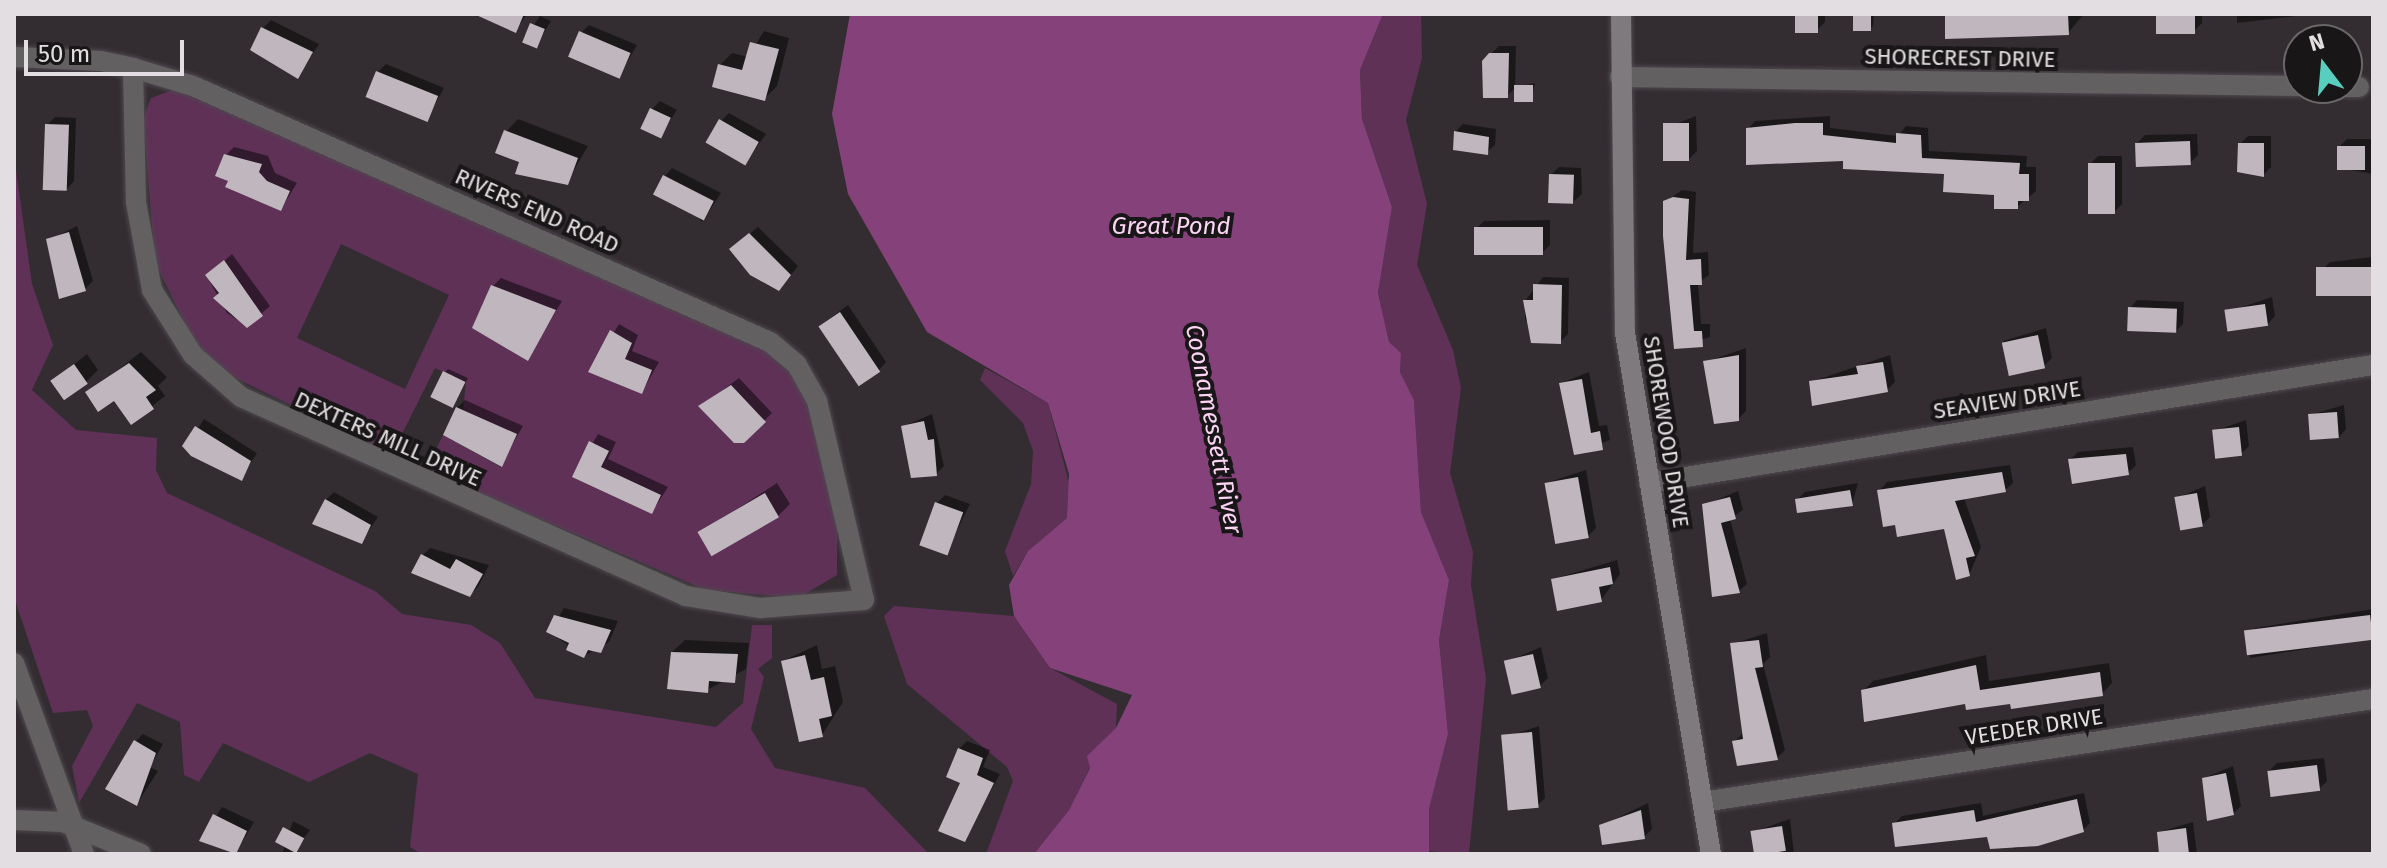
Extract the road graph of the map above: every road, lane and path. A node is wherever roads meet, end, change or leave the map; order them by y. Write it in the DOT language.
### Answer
graph roads {
  1 [pos="1621,14"];
  2 [pos="14,57"];
  3 [pos="133,68"];
  4 [pos="1620,77"];
  5 [pos="2283,86"];
  6 [pos="2373,365"];
  7 [pos="1649,483"];
  8 [pos="864,600"];
  9 [pos="14,663"];
  10 [pos="2373,699"];
  11 [pos="1703,802"];
  12 [pos="14,820"];
  13 [pos="81,844"];
  14 [pos="141,854"];
  15 [pos="1711,854"];
  1 -- 4 [label="street, SHOREWOOD DRIVE"];
  2 -- 3 [label="street, RIVERS END ROAD"];
  3 -- 8 [label="street, RIVERS END ROAD"];
  3 -- 8 [label="street, DEXTERS MILL DRIVE"];
  4 -- 5 [label="street, SHORECREST DRIVE"];
  4 -- 7 [label="street, SHOREWOOD DRIVE"];
  6 -- 7 [label="street, SEAVIEW DRIVE"];
  7 -- 11 [label="street, SHOREWOOD DRIVE"];
  9 -- 13 [label="street"];
  10 -- 11 [label="street, VEEDER DRIVE"];
  11 -- 15 [label="street, SHOREWOOD DRIVE"];
  12 -- 13 [label="street"];
  13 -- 14 [label="street"];
}
